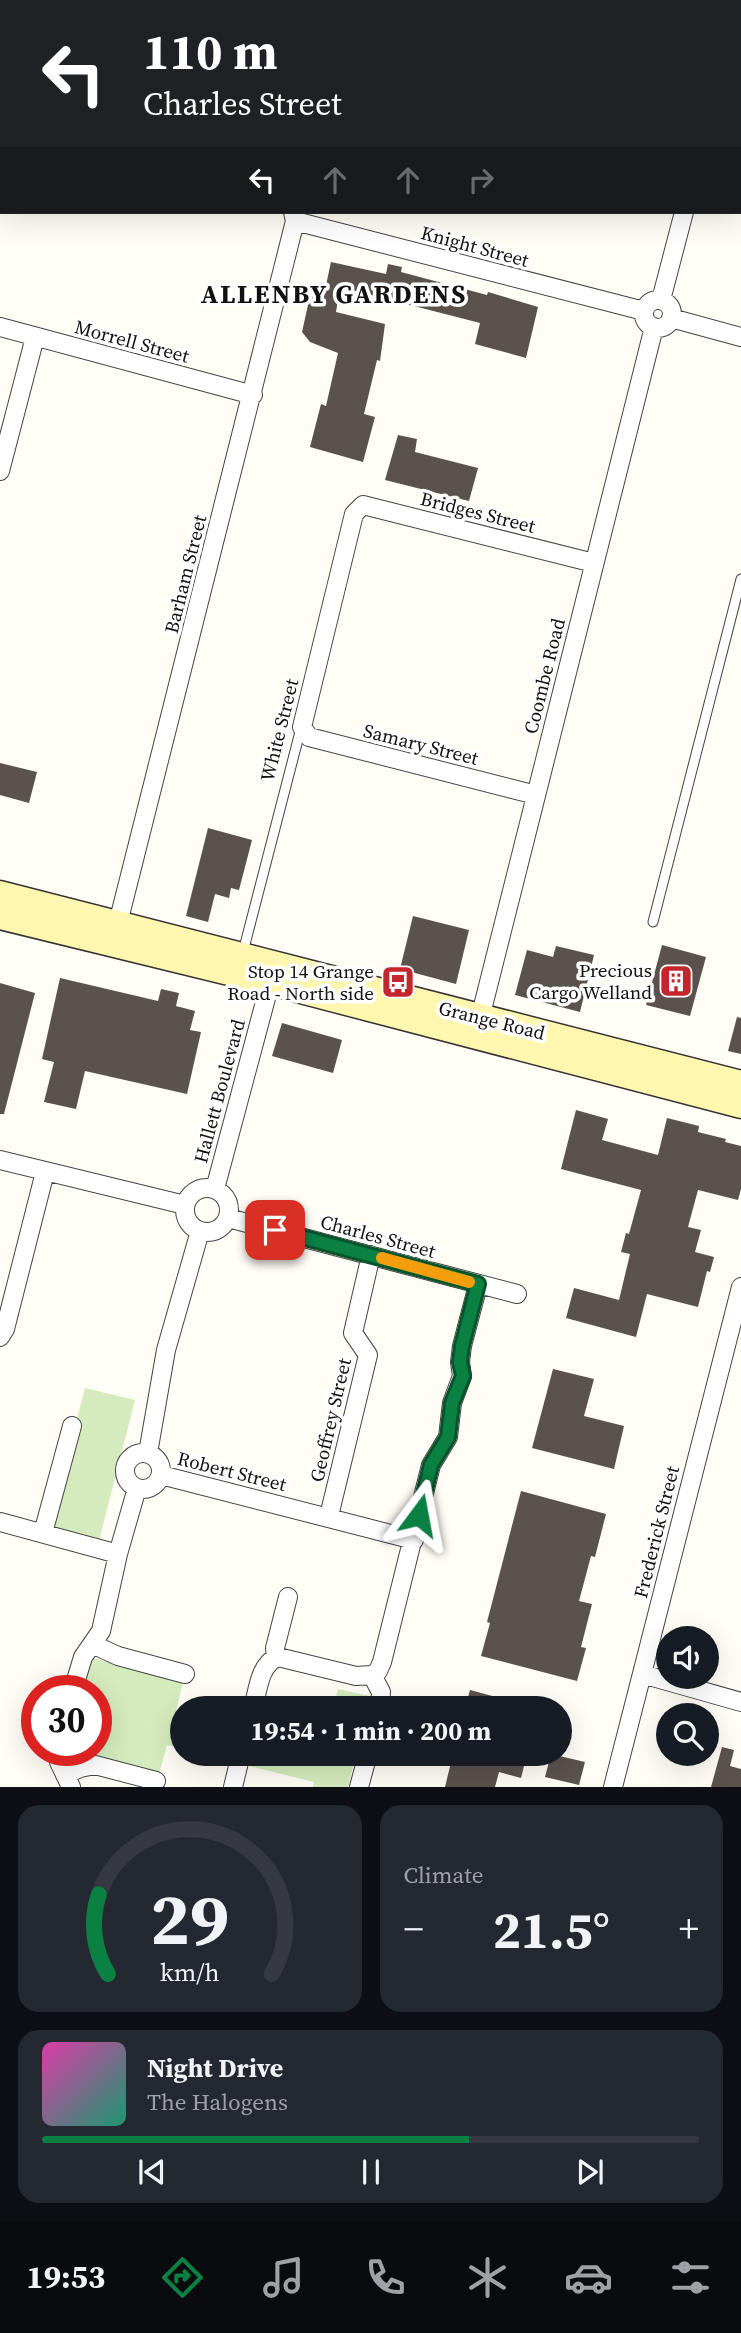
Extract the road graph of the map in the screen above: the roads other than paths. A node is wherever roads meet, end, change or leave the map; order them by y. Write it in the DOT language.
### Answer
graph roads {
  1 [pos="683,214"];
  2 [pos="294,216"];
  3 [pos="661,300"];
  4 [pos="671,318"];
  5 [pos="649,319"];
  6 [pos="0,327"];
  7 [pos="35,337"];
  8 [pos="741,337"];
  9 [pos="253,394"];
  10 [pos="0,471"];
  11 [pos="354,514"];
  12 [pos="594,563"];
  13 [pos="741,579"];
  14 [pos="302,727"];
  15 [pos="536,795"];
  16 [pos="0,893"];
  17 [pos="0,917"];
  18 [pos="653,922"];
  19 [pos="115,934"];
  20 [pos="243,956"];
  21 [pos="272,974"];
  22 [pos="478,1026"];
  23 [pos="741,1083"];
  24 [pos="741,1106"];
  25 [pos="0,1160"];
  26 [pos="45,1172"];
  27 [pos="215,1189"];
  28 [pos="186,1205"];
  29 [pos="229,1218"];
  30 [pos="200,1231"];
  31 [pos="371,1255"];
  32 [pos="478,1284"];
  33 [pos="741,1287"];
  34 [pos="517,1294"];
  35 [pos="0,1337"];
  36 [pos="734,1344"];
  37 [pos="72,1426"];
  38 [pos="148,1452"];
  39 [pos="161,1475"];
  40 [pos="137,1488"];
  41 [pos="329,1516"];
  42 [pos="0,1522"];
  43 [pos="43,1534"];
  44 [pos="414,1540"];
  45 [pos="118,1553"];
  46 [pos="288,1597"];
  47 [pos="92,1644"];
  48 [pos="276,1658"];
  49 [pos="185,1674"];
  50 [pos="642,1674"];
  51 [pos="78,1675"];
  52 [pos="372,1675"];
  53 [pos="257,1696"];
  54 [pos="381,1696"];
  55 [pos="741,1702"];
  56 [pos="238,1766"];
  57 [pos="365,1766"];
  58 [pos="68,1781"];
  59 [pos="156,1781"];
  60 [pos="233,1787"];
  61 [pos="359,1787"];
  62 [pos="612,1787"];
  1 -- 3 [label="street"];
  2 -- 5 [label="street, Knight Street"];
  2 -- 9 [label="street, Barham Street"];
  3 -- 4 [label="street"];
  3 -- 5 [label="street"];
  4 -- 5 [label="street"];
  4 -- 8 [label="street"];
  5 -- 12 [label="street, Coombe Road"];
  6 -- 7 [label="street, Morrell Street"];
  7 -- 9 [label="street, Morrell Street"];
  7 -- 10 [label="street"];
  9 -- 19 [label="street, Barham Street"];
  11 -- 12 [label="street, Bridges Street"];
  11 -- 14 [label="street, White Street"];
  12 -- 15 [label="street, Coombe Road"];
  13 -- 18 [label="lane"];
  14 -- 15 [label="street, Samary Street"];
  14 -- 20 [label="lane, White Street"];
  15 -- 22 [label="street, Coombe Road"];
  16 -- 19 [label="main road, Grange Road"];
  17 -- 19 [label="main road, Grange Road"];
  19 -- 20 [label="main road, Grange Road"];
  19 -- 21 [label="main road, Grange Road"];
  20 -- 21 [label="main road, Grange Road"];
  21 -- 22 [label="main road, Grange Road"];
  21 -- 27 [label="street, Hallett Boulevard"];
  22 -- 23 [label="main road, Grange Road"];
  22 -- 24 [label="main road, Grange Road"];
  25 -- 26 [label="street"];
  26 -- 28 [label="street"];
  26 -- 35 [label="street"];
  27 -- 28 [label="street"];
  27 -- 29 [label="street"];
  28 -- 30 [label="street"];
  29 -- 30 [label="street"];
  29 -- 31 [label="street, Charles Street"];
  30 -- 38 [label="street"];
  31 -- 32 [label="street, Charles Street"];
  31 -- 41 [label="street, Geoffrey Street"];
  32 -- 34 [label="street, Charles Street"];
  32 -- 44 [label="street"];
  33 -- 36 [label="street, Frederick Street"];
  36 -- 50 [label="street, Frederick Street"];
  37 -- 43 [label="street"];
  38 -- 39 [label="street"];
  38 -- 40 [label="street"];
  39 -- 40 [label="street"];
  39 -- 41 [label="street, Robert Street"];
  40 -- 45 [label="street"];
  41 -- 44 [label="street, Robert Street"];
  42 -- 43 [label="street"];
  43 -- 45 [label="street"];
  44 -- 52 [label="street"];
  45 -- 47 [label="street"];
  46 -- 48 [label="street"];
  47 -- 49 [label="street"];
  47 -- 51 [label="street"];
  48 -- 52 [label="street"];
  48 -- 53 [label="street"];
  50 -- 55 [label="street"];
  50 -- 62 [label="street, Frederick Street"];
  52 -- 54 [label="street"];
  56 -- 60 [label="street"];
  57 -- 61 [label="street"];
  58 -- 59 [label="street"];
}
